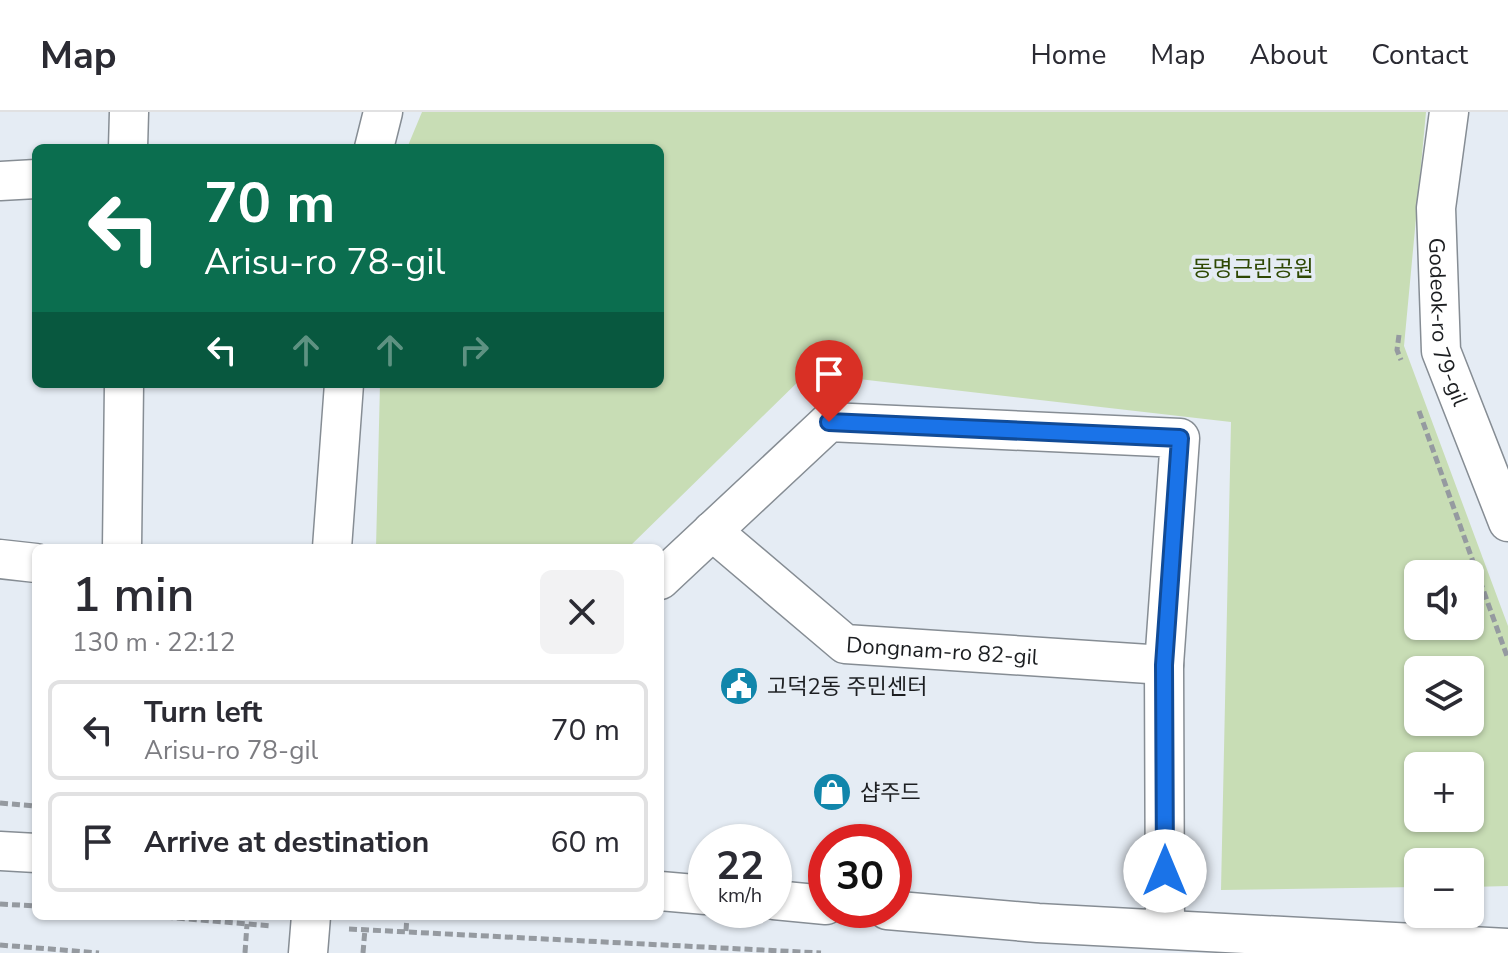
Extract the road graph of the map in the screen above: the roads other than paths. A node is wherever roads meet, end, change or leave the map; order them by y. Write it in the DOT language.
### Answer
graph roads {
  1 [pos="129,112"];
  2 [pos="383,112"];
  3 [pos="1449,112"];
  4 [pos="128,144"];
  5 [pos="375,144"];
  6 [pos="32,179"];
  7 [pos="0,181"];
  8 [pos="124,388"];
  9 [pos="344,388"];
  10 [pos="1508,522"];
  11 [pos="712,531"];
  12 [pos="122,544"];
  13 [pos="332,544"];
  14 [pos="0,559"];
  15 [pos="32,563"];
  16 [pos="664,576"];
  17 [pos="1164,665"];
  18 [pos="0,851"];
  19 [pos="32,853"];
  20 [pos="664,891"];
  21 [pos="688,893"];
  22 [pos="912,912"];
  23 [pos="311,920"];
  24 [pos="1165,928"];
  25 [pos="1508,948"];
  26 [pos="308,953"];
  1 -- 4 [label="street"];
  2 -- 5 [label="street"];
  3 -- 10 [label="street, Godeok-ro 79-gil"];
  6 -- 7 [label="street"];
  8 -- 12 [label="street"];
  9 -- 13 [label="street"];
  11 -- 16 [label="street"];
  11 -- 17 [label="street, Dongnam-ro 82-gil"];
  11 -- 17 [label="street"];
  14 -- 15 [label="street"];
  17 -- 24 [label="street"];
  18 -- 19 [label="street"];
  20 -- 21 [label="street"];
  22 -- 24 [label="street"];
  23 -- 26 [label="street"];
  24 -- 25 [label="street"];
}
